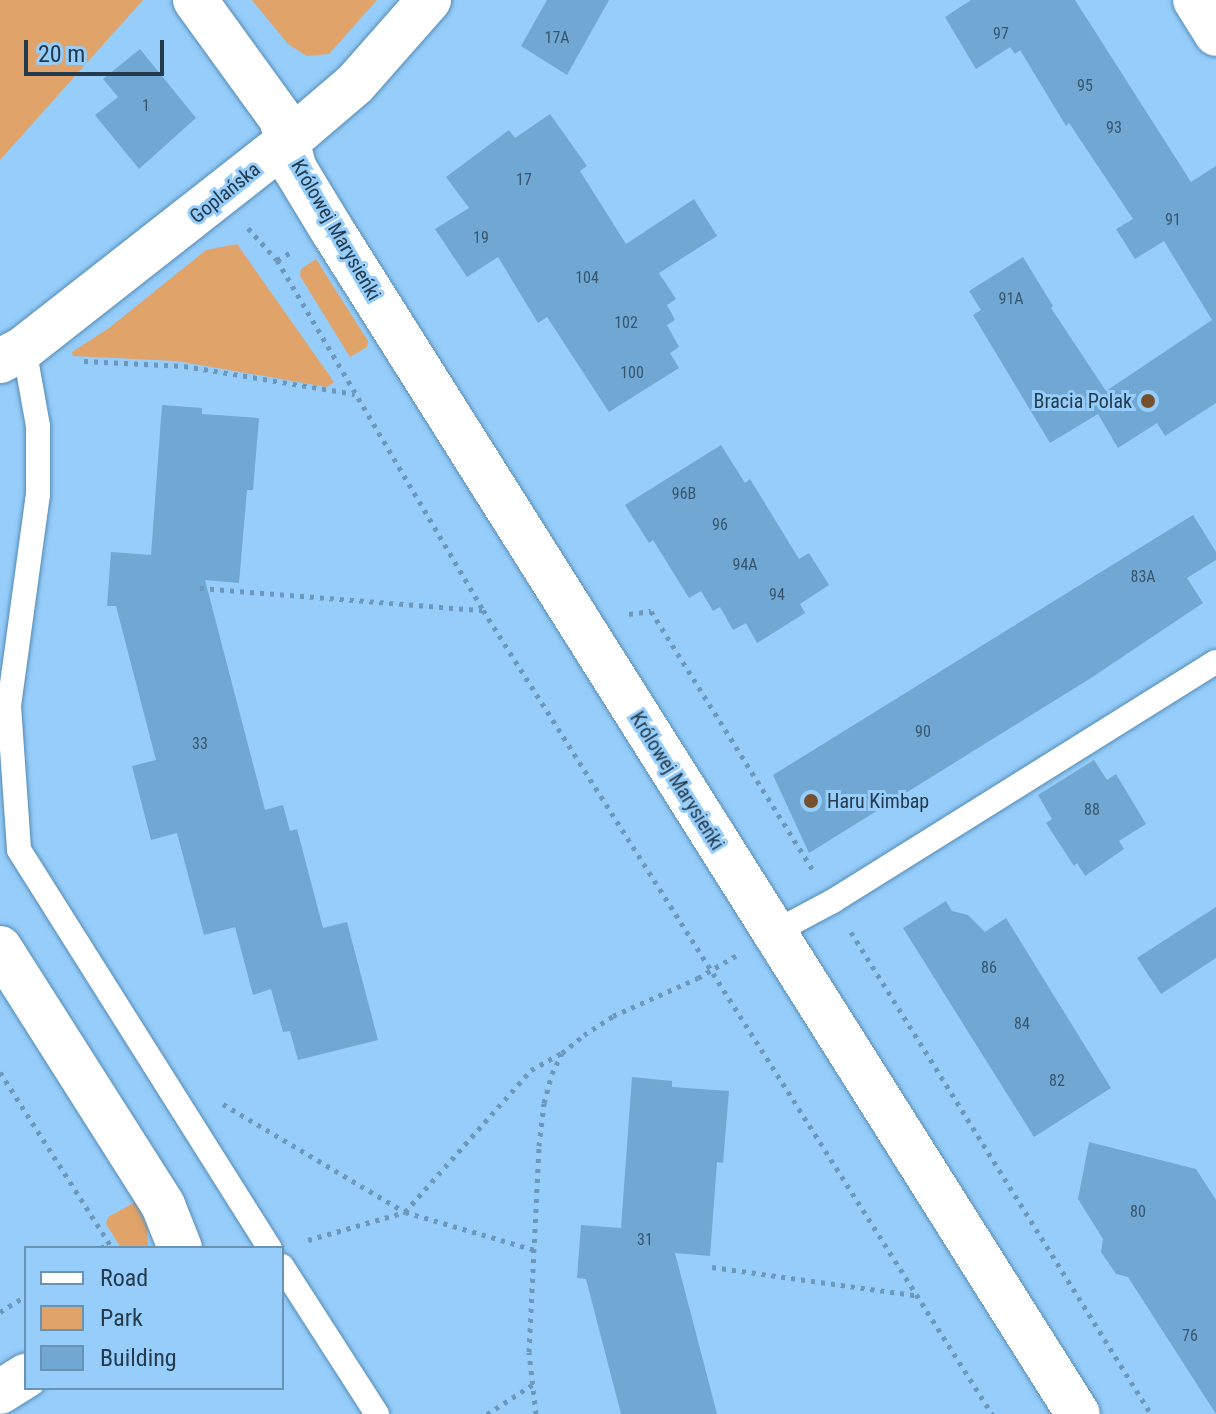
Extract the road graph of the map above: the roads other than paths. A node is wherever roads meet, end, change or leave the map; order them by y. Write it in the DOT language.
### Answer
graph roads {
  1 [pos="195,0"];
  2 [pos="429,0"];
  3 [pos="1195,0"];
  4 [pos="1216,34"];
  5 [pos="287,142"];
  6 [pos="12,354"];
  7 [pos="1216,662"];
  8 [pos="10,856"];
  9 [pos="773,933"];
  10 [pos="0,948"];
  11 [pos="179,1246"];
  12 [pos="282,1246"];
  13 [pos="284,1269"];
  14 [pos="24,1377"];
  15 [pos="0,1392"];
  16 [pos="377,1414"];
  17 [pos="1078,1414"];
  1 -- 5 [label="street, Królowej Marysieńki"];
  2 -- 5 [label="street, Goplańska"];
  3 -- 4 [label="street"];
  5 -- 6 [label="street, Goplańska"];
  5 -- 9 [label="street, Królowej Marysieńki"];
  6 -- 8 [label="lane"];
  7 -- 9 [label="lane"];
  8 -- 12 [label="lane"];
  9 -- 17 [label="street, Królowej Marysieńki"];
  10 -- 11 [label="street"];
  13 -- 16 [label="lane"];
  14 -- 15 [label="street"];
}
